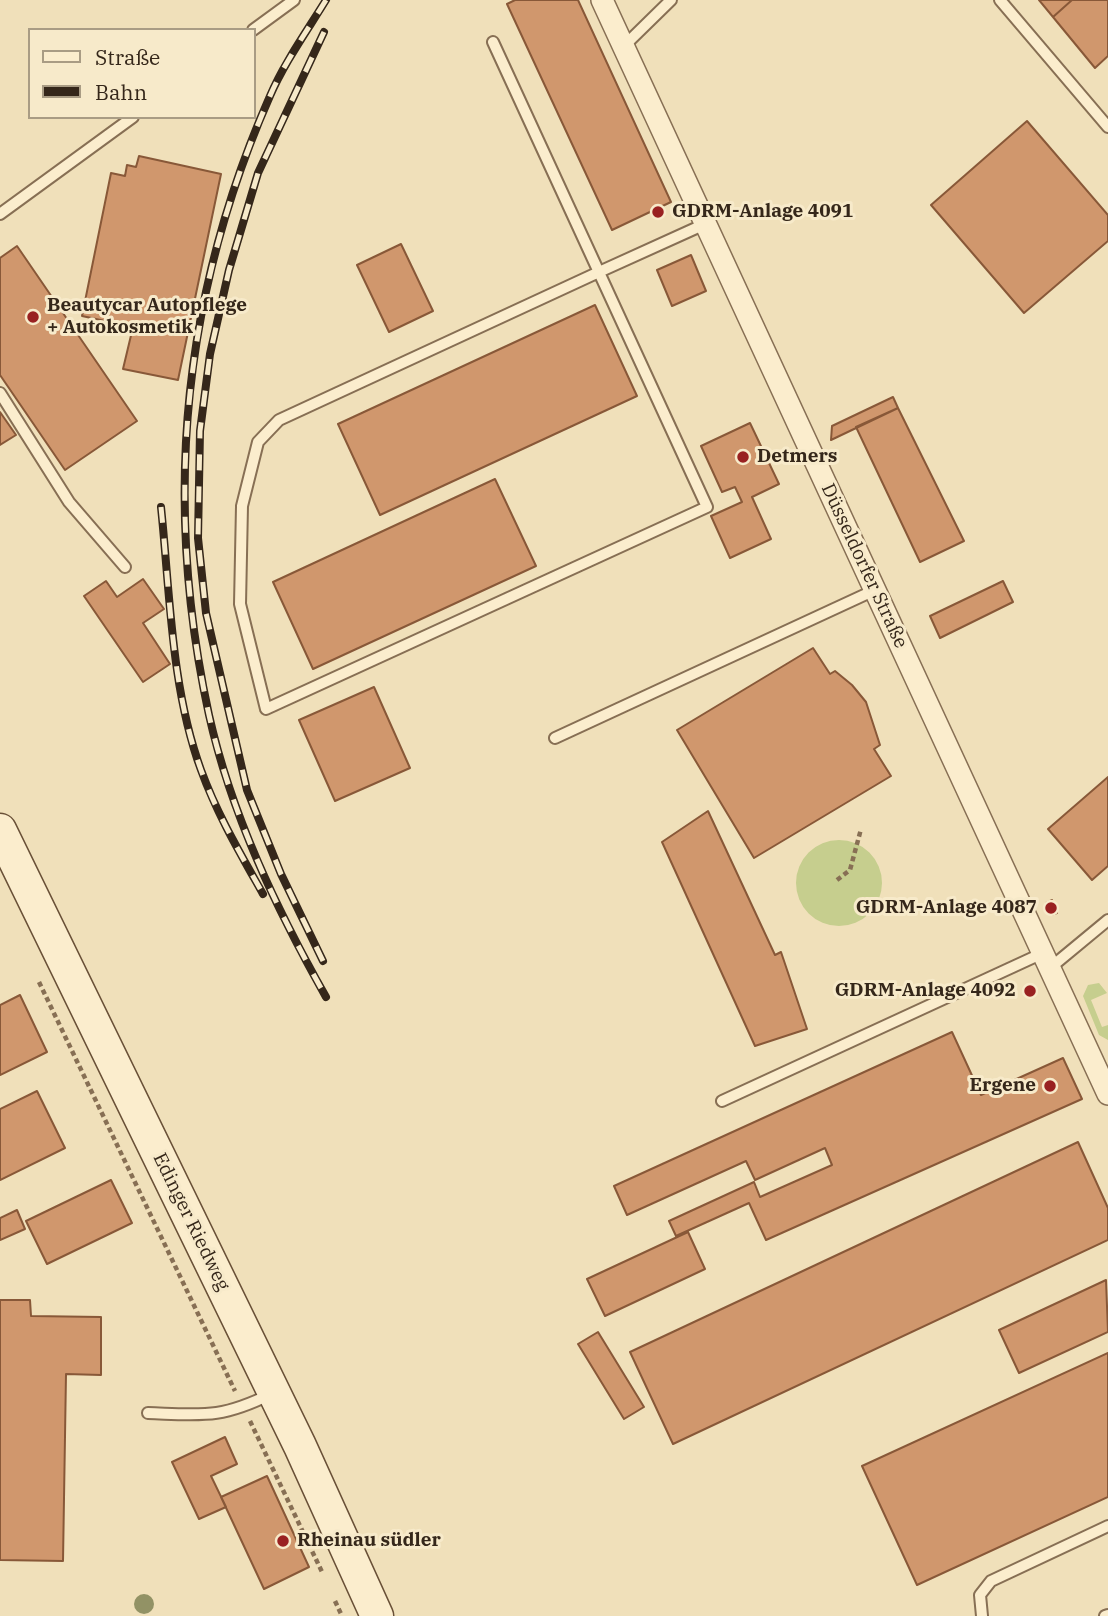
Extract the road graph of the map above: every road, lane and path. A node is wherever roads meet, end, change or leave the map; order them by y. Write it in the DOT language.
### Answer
graph roads {
  1 [pos="294,0"];
  2 [pos="602,0"];
  3 [pos="671,0"];
  4 [pos="1000,0"];
  5 [pos="256,28"];
  6 [pos="493,42"];
  7 [pos="623,47"];
  8 [pos="130,119"];
  9 [pos="1108,127"];
  10 [pos="0,214"];
  11 [pos="705,224"];
  12 [pos="599,272"];
  13 [pos="0,393"];
  14 [pos="125,567"];
  15 [pos="874,590"];
  16 [pos="555,738"];
  17 [pos="861,829"];
  18 [pos="0,830"];
  19 [pos="837,880"];
  20 [pos="1108,920"];
  21 [pos="1046,960"];
  22 [pos="35,975"];
  23 [pos="1107,1090"];
  24 [pos="722,1101"];
  25 [pos="274,1393"];
  26 [pos="244,1408"];
  27 [pos="148,1413"];
  28 [pos="1108,1526"];
  29 [pos="327,1582"];
  30 [pos="332,1594"];
  31 [pos="342,1616"];
  32 [pos="377,1616"];
  33 [pos="982,1616"];
  1 -- 5 [label="lane"];
  2 -- 7 [label="street, Düsseldorfer Straße"];
  3 -- 7 [label="lane"];
  4 -- 9 [label="lane"];
  6 -- 12 [label="lane"];
  7 -- 11 [label="street, Düsseldorfer Straße"];
  8 -- 10 [label="lane"];
  11 -- 12 [label="lane"];
  11 -- 15 [label="street, Düsseldorfer Straße"];
  12 -- 12 [label="lane"];
  13 -- 14 [label="lane"];
  15 -- 16 [label="lane"];
  15 -- 21 [label="street, Düsseldorfer Straße"];
  17 -- 19 [label="path"];
  18 -- 25 [label="main road, Edinger Riedweg"];
  20 -- 21 [label="lane"];
  21 -- 23 [label="street, Düsseldorfer Straße"];
  21 -- 24 [label="lane"];
  22 -- 26 [label="path"];
  25 -- 26 [label="lane"];
  25 -- 32 [label="main road, Edinger Riedweg"];
  26 -- 27 [label="lane"];
  26 -- 29 [label="path"];
  28 -- 33 [label="lane"];
  30 -- 31 [label="path"];
}
